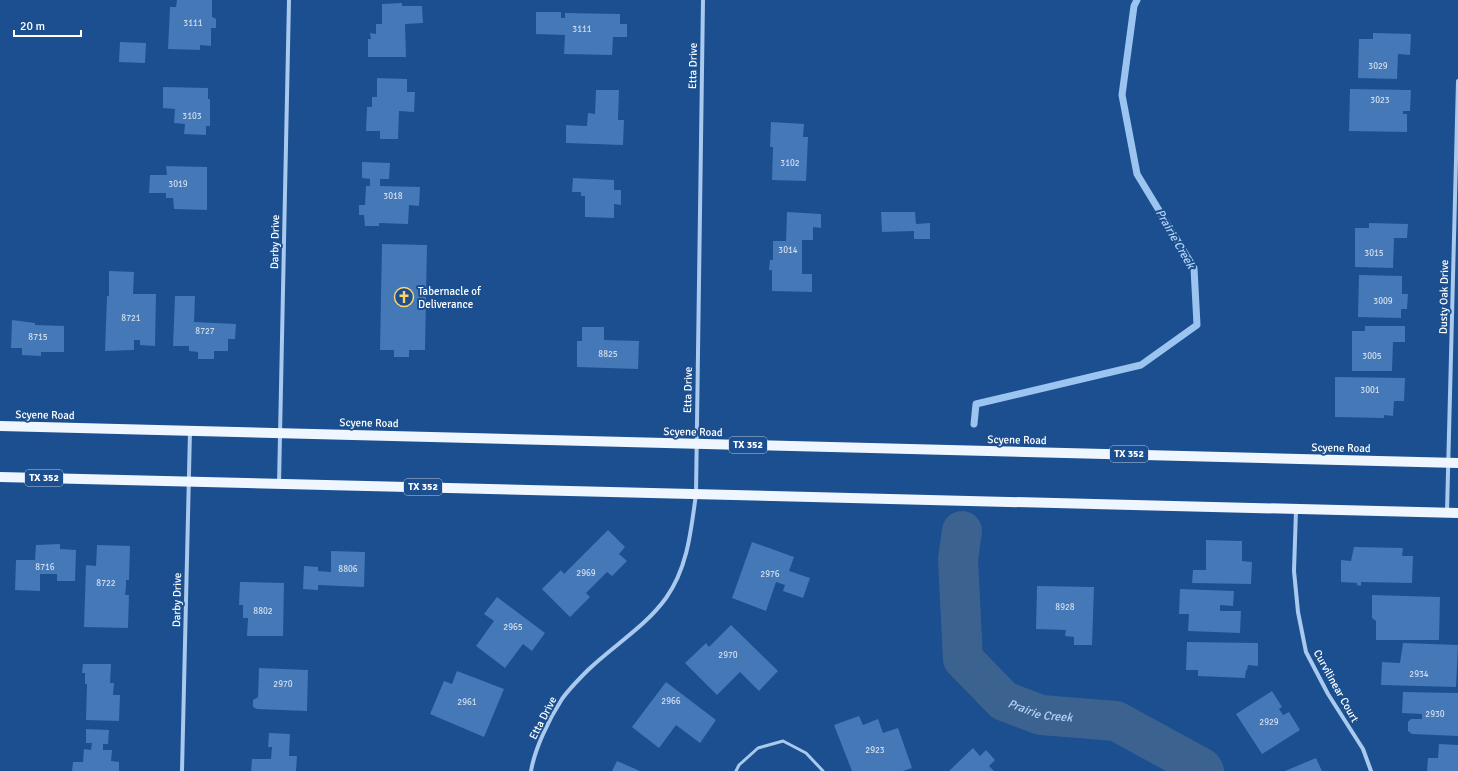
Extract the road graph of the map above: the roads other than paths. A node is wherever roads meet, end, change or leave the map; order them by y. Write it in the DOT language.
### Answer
graph roads {
  1 [pos="289,0"];
  2 [pos="703,0"];
  3 [pos="1458,81"];
  4 [pos="0,426"];
  5 [pos="190,430"];
  6 [pos="280,433"];
  7 [pos="696,444"];
  8 [pos="1453,463"];
  9 [pos="0,477"];
  10 [pos="188,482"];
  11 [pos="279,484"];
  12 [pos="696,494"];
  13 [pos="1296,509"];
  14 [pos="1447,513"];
  15 [pos="1458,513"];
  16 [pos="182,771"];
  17 [pos="531,771"];
  18 [pos="736,771"];
  19 [pos="823,771"];
  20 [pos="1371,771"];
  1 -- 6 [label="street, Darby Drive"];
  2 -- 7 [label="street, Etta Drive"];
  3 -- 8 [label="street, Dusty Oak Drive"];
  4 -- 5 [label="main road, Scyene Road / TX 352"];
  5 -- 6 [label="main road, Scyene Road / TX 352"];
  5 -- 10 [label="street, Darby Drive"];
  6 -- 7 [label="main road, Scyene Road / TX 352"];
  6 -- 11 [label="street, Darby Drive"];
  7 -- 8 [label="main road, Scyene Road / TX 352"];
  7 -- 12 [label="street, Etta Drive"];
  8 -- 14 [label="street, Dusty Oak Drive"];
  9 -- 10 [label="main road, TX 352"];
  10 -- 11 [label="main road, TX 352"];
  10 -- 16 [label="street, Darby Drive"];
  11 -- 12 [label="main road, TX 352"];
  12 -- 13 [label="main road, TX 352"];
  12 -- 17 [label="street, Etta Drive"];
  13 -- 14 [label="main road, TX 352"];
  13 -- 20 [label="street, Curvilinear Court"];
  14 -- 15 [label="main road, TX 352"];
  18 -- 19 [label="lane"];
}
